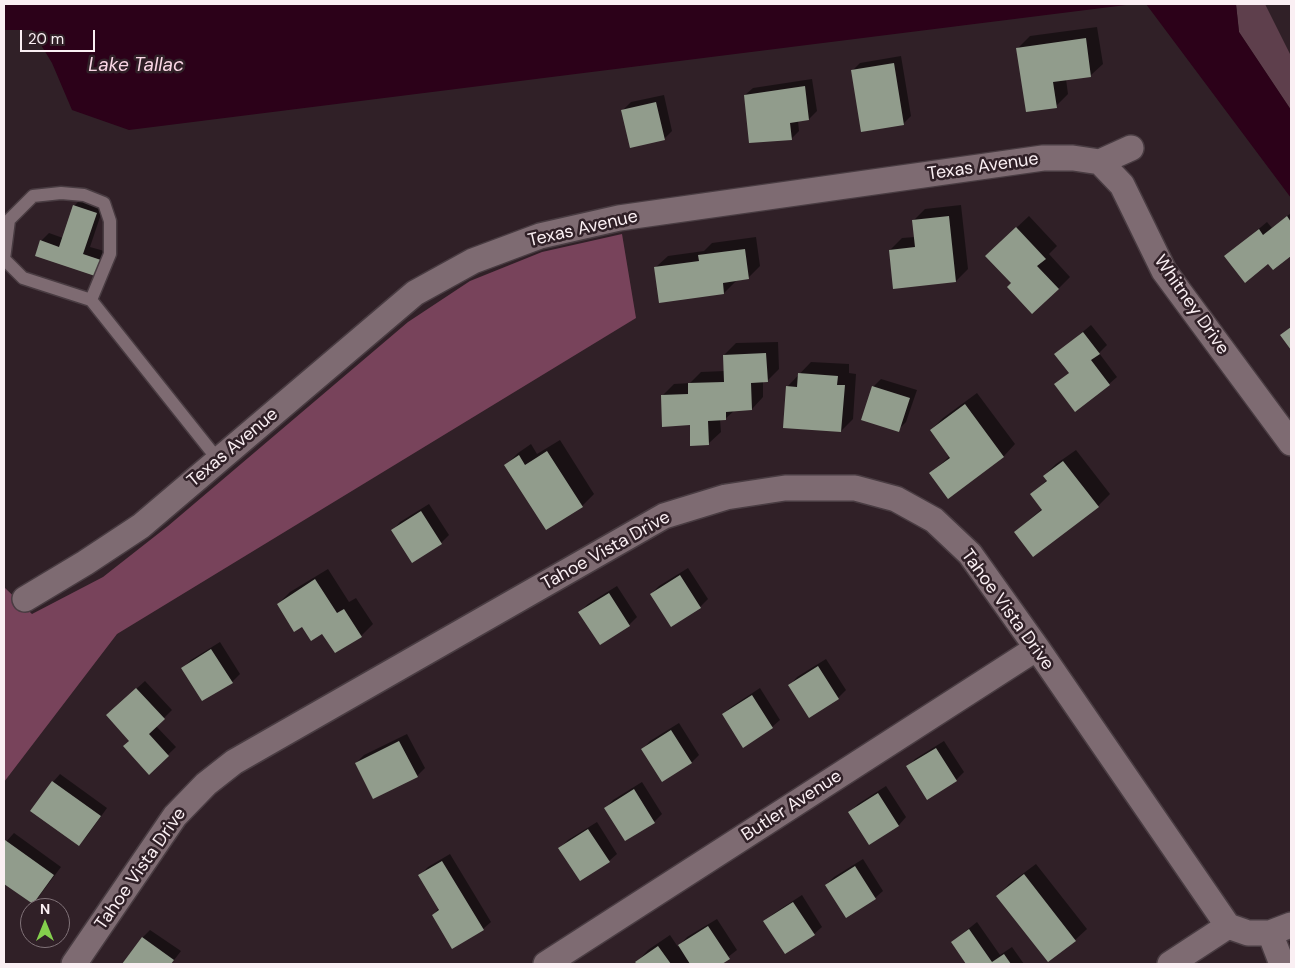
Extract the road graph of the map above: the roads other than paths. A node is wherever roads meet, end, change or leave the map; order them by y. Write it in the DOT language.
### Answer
graph roads {
  1 [pos="1131,148"];
  2 [pos="1100,162"];
  3 [pos="91,300"];
  4 [pos="1291,443"];
  5 [pos="218,460"];
  6 [pos="25,599"];
  7 [pos="1037,648"];
  8 [pos="1228,926"];
  9 [pos="1280,929"];
  10 [pos="74,964"];
  11 [pos="546,964"];
  12 [pos="1170,964"];
  13 [pos="1282,964"];
  1 -- 2 [label="street"];
  2 -- 4 [label="street, Whitney Drive"];
  2 -- 5 [label="street, Texas Avenue"];
  3 -- 3 [label="lane"];
  3 -- 5 [label="lane"];
  5 -- 6 [label="street, Texas Avenue"];
  7 -- 8 [label="street, Tahoe Vista Drive"];
  7 -- 10 [label="street, Tahoe Vista Drive"];
  7 -- 11 [label="street, Butler Avenue"];
  8 -- 9 [label="street"];
  8 -- 12 [label="street"];
  9 -- 13 [label="street"];
}
